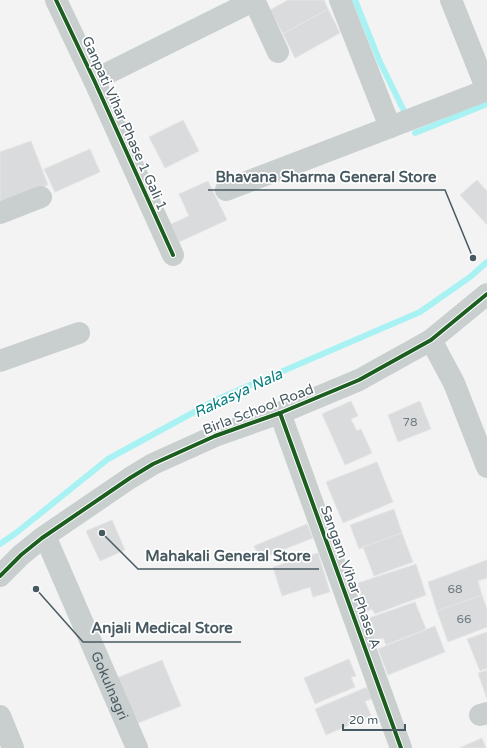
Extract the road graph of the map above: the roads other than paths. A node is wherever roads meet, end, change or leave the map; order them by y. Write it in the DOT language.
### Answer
graph roads {
  1 [pos="56,0"];
  2 [pos="254,0"];
  3 [pos="340,0"];
  4 [pos="451,0"];
  5 [pos="278,52"];
  6 [pos="94,80"];
  7 [pos="487,90"];
  8 [pos="390,127"];
  9 [pos="226,190"];
  10 [pos="41,197"];
  11 [pos="0,213"];
  12 [pos="173,255"];
  13 [pos="487,294"];
  14 [pos="79,333"];
  15 [pos="431,340"];
  16 [pos="0,361"];
  17 [pos="280,413"];
  18 [pos="487,467"];
  19 [pos="45,536"];
  20 [pos="0,576"];
  21 [pos="0,716"];
  22 [pos="13,748"];
  23 [pos="137,748"];
  24 [pos="401,748"];
  1 -- 6 [label="street, Ganpati Vihar Phase 1 Gali 1"];
  2 -- 5 [label="street"];
  2 -- 6 [label="street"];
  3 -- 8 [label="street"];
  4 -- 7 [label="street"];
  6 -- 12 [label="street, Ganpati Vihar Phase 1 Gali 1"];
  7 -- 8 [label="street"];
  8 -- 9 [label="street"];
  10 -- 11 [label="street"];
  13 -- 15 [label="street, Birla School Road"];
  14 -- 16 [label="street"];
  15 -- 17 [label="street, Birla School Road"];
  15 -- 18 [label="street"];
  17 -- 19 [label="street, Birla School Road"];
  17 -- 24 [label="street, Sangam Vihar Phase A"];
  19 -- 20 [label="street, Birla School Road"];
  19 -- 23 [label="street, Gokulnagri"];
  21 -- 22 [label="street"];
}
